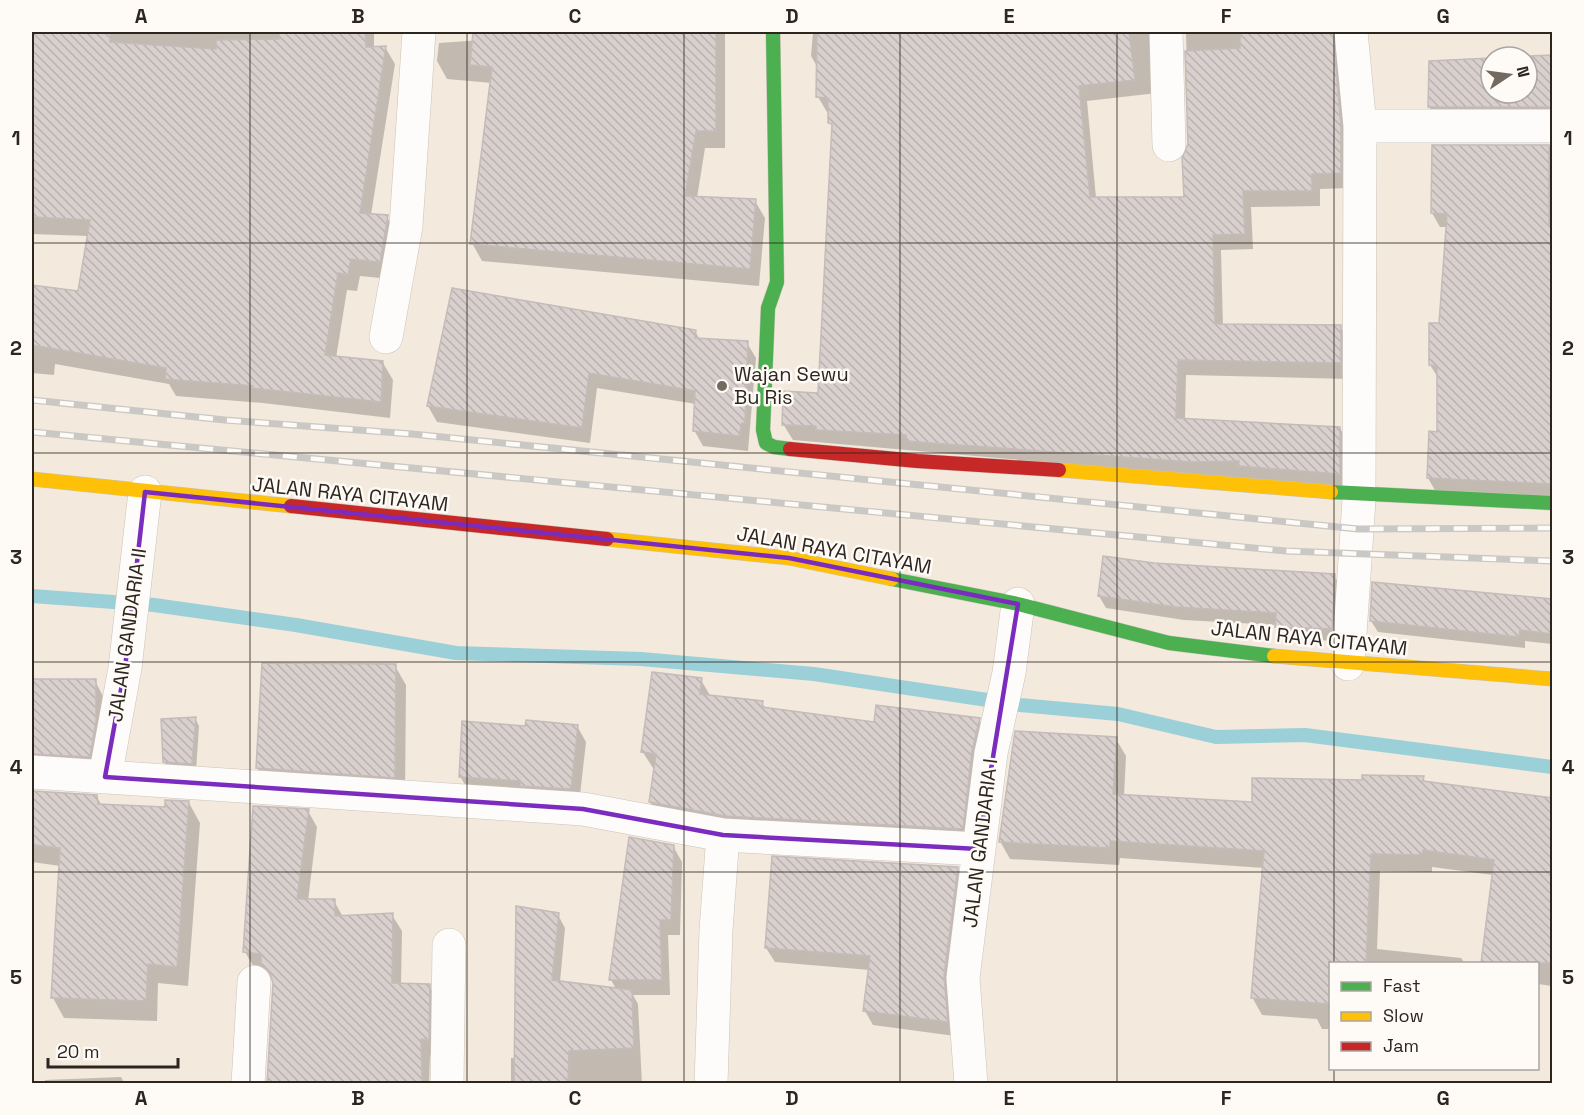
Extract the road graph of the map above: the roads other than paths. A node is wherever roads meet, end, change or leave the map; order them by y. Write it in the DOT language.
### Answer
graph roads {
  1 [pos="419,32"];
  2 [pos="773,32"];
  3 [pos="1167,32"];
  4 [pos="1351,32"];
  5 [pos="1359,126"];
  6 [pos="1552,126"];
  7 [pos="1169,145"];
  8 [pos="386,337"];
  9 [pos="32,479"];
  10 [pos="145,492"];
  11 [pos="1359,494"];
  12 [pos="1552,503"];
  13 [pos="1018,604"];
  14 [pos="1348,664"];
  15 [pos="1552,679"];
  16 [pos="32,772"];
  17 [pos="105,777"];
  18 [pos="723,835"];
  19 [pos="978,849"];
  20 [pos="449,945"];
  21 [pos="254,982"];
  22 [pos="248,1083"];
  23 [pos="447,1083"];
  24 [pos="711,1083"];
  25 [pos="970,1083"];
  1 -- 8 [label="street"];
  2 -- 11 [label="main road"];
  3 -- 7 [label="street"];
  4 -- 5 [label="street"];
  5 -- 6 [label="street"];
  5 -- 11 [label="street"];
  9 -- 10 [label="main road, JALAN RAYA CITAYAM"];
  10 -- 13 [label="main road, JALAN RAYA CITAYAM"];
  10 -- 17 [label="street, JALAN GANDARIA II"];
  11 -- 12 [label="main road"];
  11 -- 14 [label="street"];
  13 -- 14 [label="main road, JALAN RAYA CITAYAM"];
  13 -- 19 [label="street, JALAN GANDARIA I"];
  14 -- 15 [label="main road, JALAN RAYA CITAYAM"];
  16 -- 17 [label="street"];
  17 -- 18 [label="street"];
  18 -- 19 [label="street"];
  18 -- 24 [label="street"];
  19 -- 25 [label="street, JALAN GANDARIA I"];
  20 -- 23 [label="street"];
  21 -- 22 [label="street"];
}
